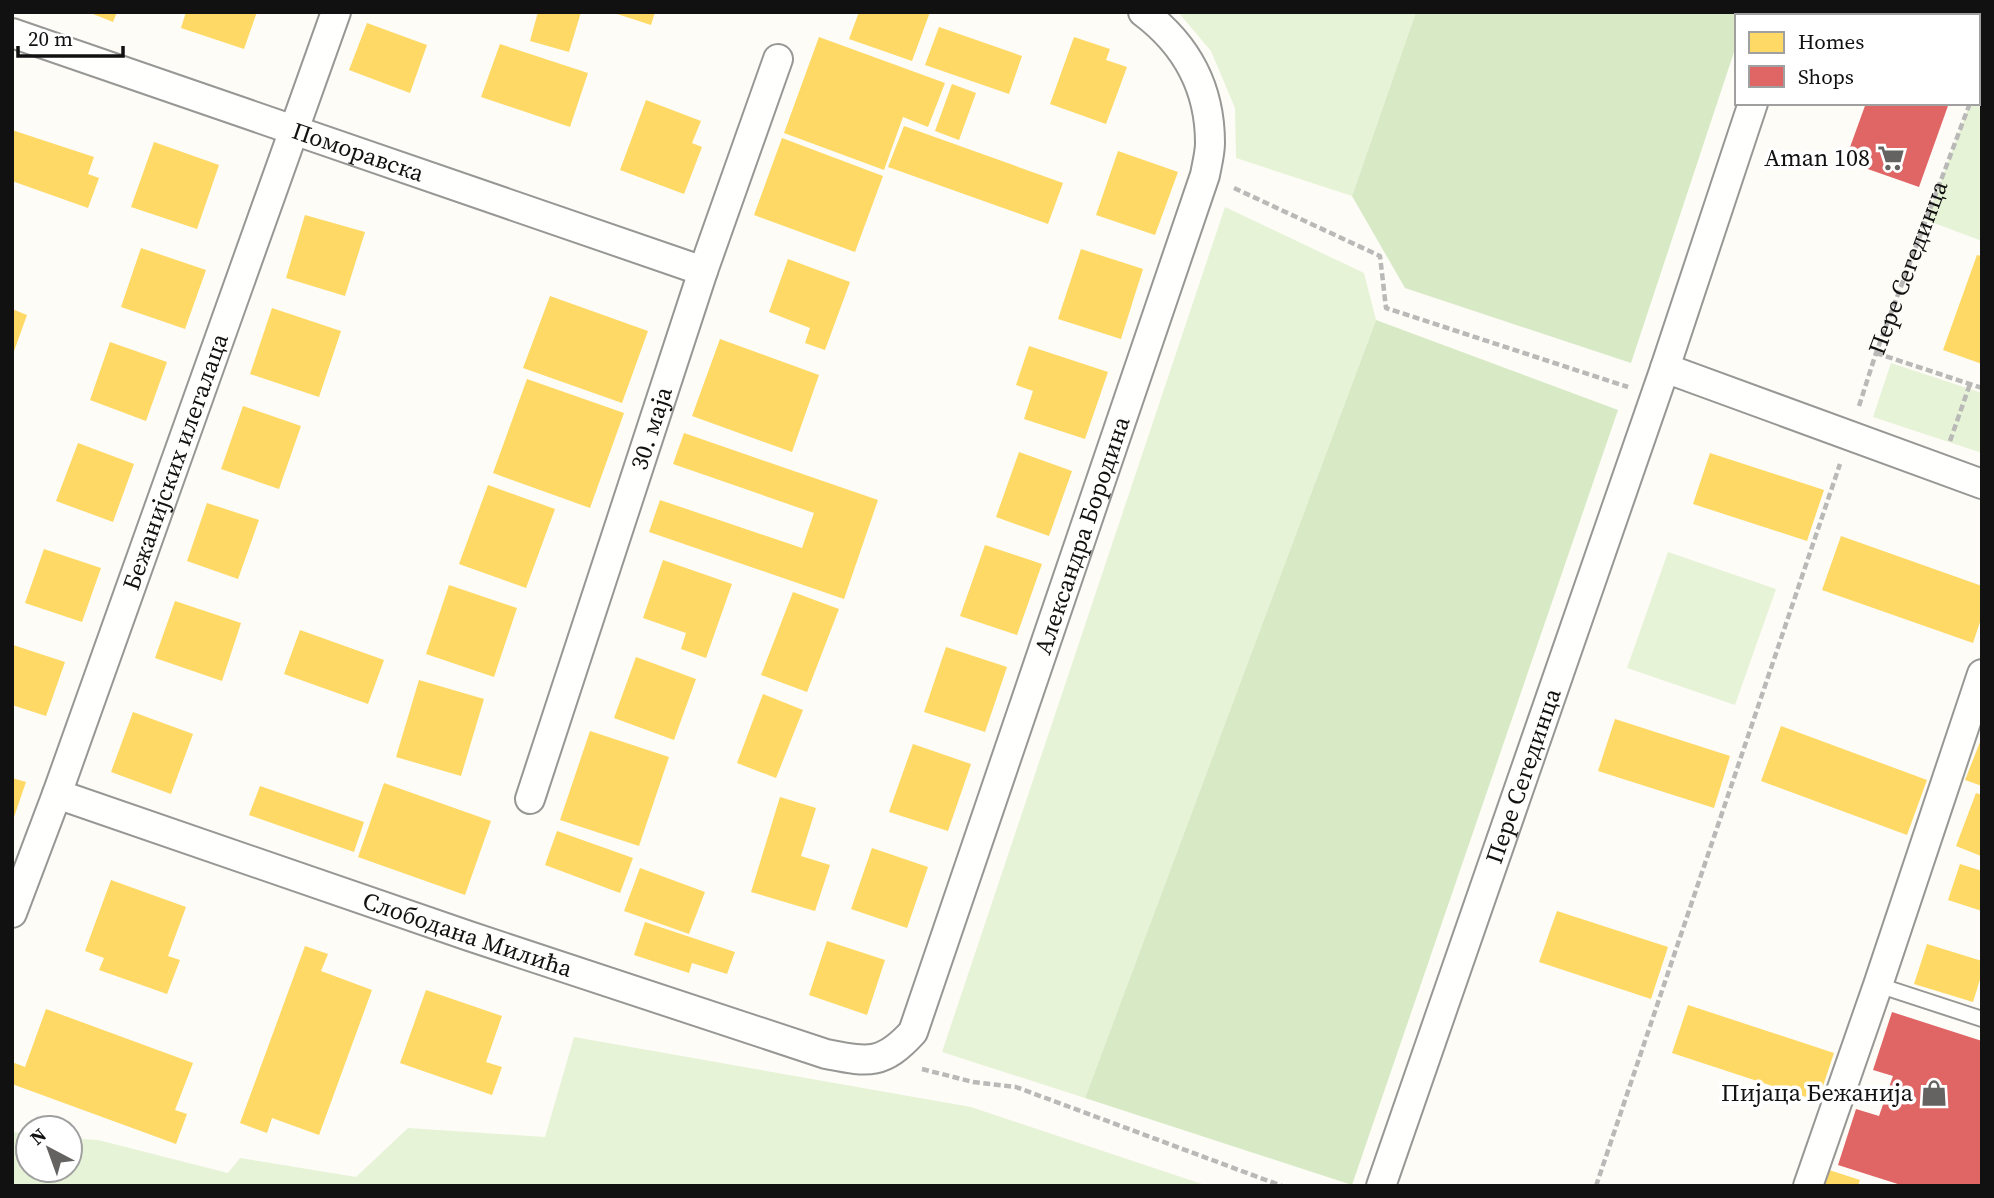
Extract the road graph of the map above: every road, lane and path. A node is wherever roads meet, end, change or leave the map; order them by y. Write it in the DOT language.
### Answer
graph roads {
  1 [pos="336,12"];
  2 [pos="1143,12"];
  3 [pos="12,33"];
  4 [pos="778,60"];
  5 [pos="1752,105"];
  6 [pos="1969,105"];
  7 [pos="295,132"];
  8 [pos="1205,175"];
  9 [pos="703,271"];
  10 [pos="1876,353"];
  11 [pos="1665,368"];
  12 [pos="1970,384"];
  13 [pos="1982,388"];
  14 [pos="1655,396"];
  15 [pos="1850,434"];
  16 [pos="1941,468"];
  17 [pos="1982,484"];
  18 [pos="1982,674"];
  19 [pos="57,794"];
  20 [pos="530,799"];
  21 [pos="12,913"];
  22 [pos="1878,985"];
  23 [pos="1982,1019"];
  24 [pos="880,1058"];
  25 [pos="1282,1186"];
  26 [pos="1381,1186"];
  27 [pos="1596,1186"];
  28 [pos="1808,1186"];
  1 -- 7 [label="street, Бежанијских илегалаца"];
  2 -- 8 [label="street, Александра Бородина"];
  3 -- 7 [label="street, Поморавска"];
  4 -- 9 [label="street, 30. маја"];
  5 -- 11 [label="street, Пере Сегединца"];
  6 -- 10 [label="path, Пере Сегединца"];
  7 -- 9 [label="street, Поморавска"];
  7 -- 19 [label="street, Бежанијских илегалаца"];
  8 -- 14 [label="path"];
  8 -- 24 [label="street, Александра Бородина"];
  9 -- 20 [label="street, 30. маја"];
  10 -- 12 [label="path"];
  10 -- 15 [label="path, Пере Сегединца"];
  11 -- 14 [label="street, Пере Сегединца"];
  11 -- 15 [label="street"];
  12 -- 13 [label="path"];
  12 -- 16 [label="path"];
  14 -- 26 [label="street, Пере Сегединца"];
  15 -- 16 [label="street"];
  15 -- 27 [label="path, Пере Сегединца"];
  16 -- 17 [label="street"];
  18 -- 22 [label="street"];
  19 -- 21 [label="street, Бежанијских илегалаца"];
  19 -- 24 [label="street, Слободана Милића"];
  22 -- 23 [label="lane"];
  22 -- 28 [label="street"];
  24 -- 25 [label="path"];
}
